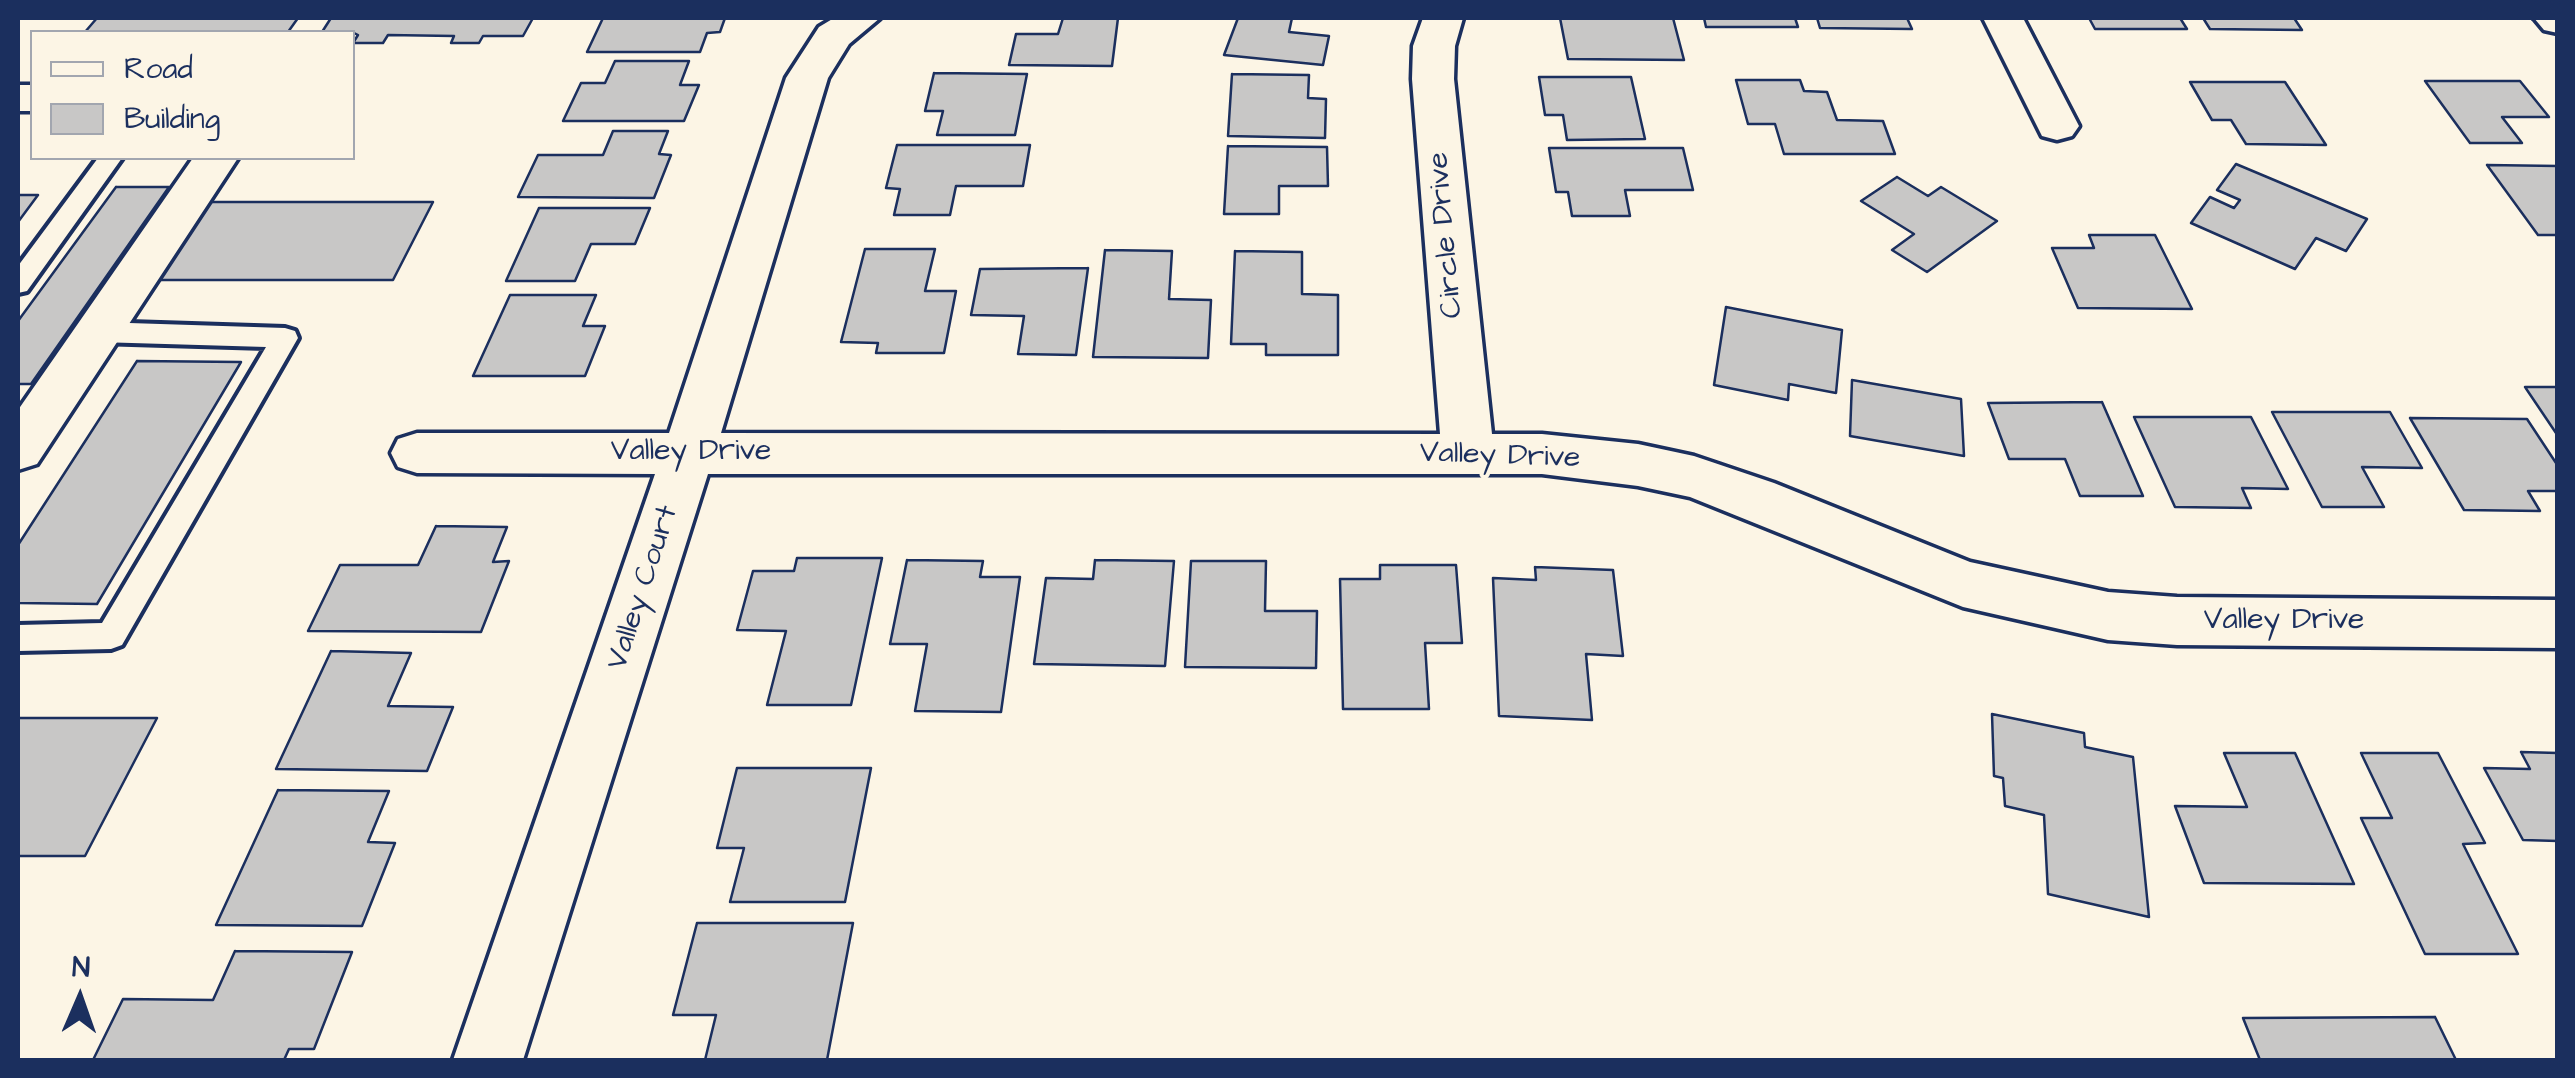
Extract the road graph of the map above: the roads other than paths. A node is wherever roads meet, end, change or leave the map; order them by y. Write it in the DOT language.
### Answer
graph roads {
  1 [pos="860,18"];
  2 [pos="1443,18"];
  3 [pos="2003,18"];
  4 [pos="2057,126"];
  5 [pos="109,160"];
  6 [pos="215,160"];
  7 [pos="18,284"];
  8 [pos="98,332"];
  9 [pos="18,450"];
  10 [pos="689,452"];
  11 [pos="418,453"];
  12 [pos="1468,454"];
  13 [pos="2558,624"];
  14 [pos="18,638"];
  15 [pos="488,1060"];
  1 -- 10 [label="street, Valley Court"];
  2 -- 12 [label="street, Circle Drive"];
  3 -- 4 [label="street"];
  5 -- 7 [label="lane"];
  6 -- 8 [label="street"];
  8 -- 9 [label="street"];
  8 -- 14 [label="lane"];
  10 -- 11 [label="street, Valley Drive"];
  10 -- 12 [label="street, Valley Drive"];
  10 -- 15 [label="street, Valley Court"];
  12 -- 13 [label="street, Valley Drive"];
}
